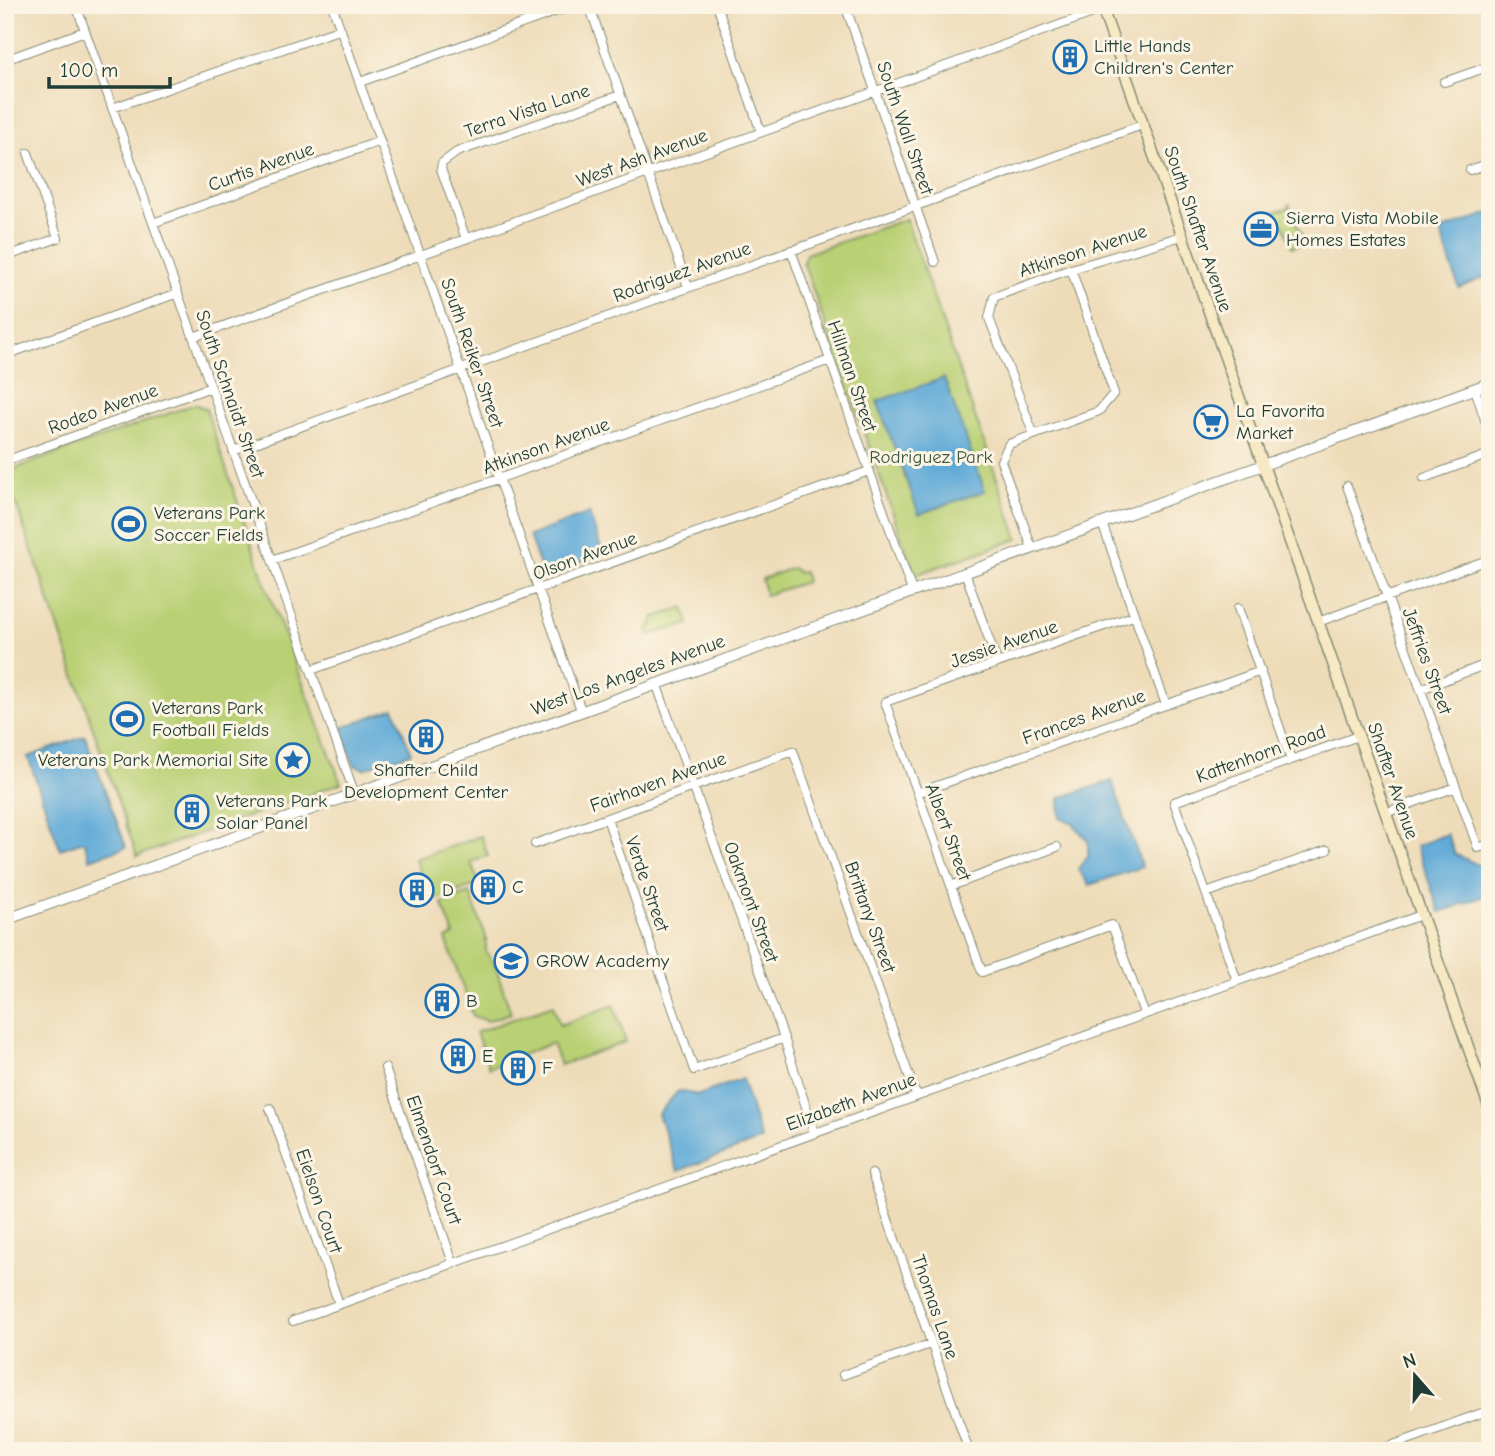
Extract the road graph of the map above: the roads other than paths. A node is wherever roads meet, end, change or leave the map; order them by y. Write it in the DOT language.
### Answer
graph roads {
  1 [pos="76,5"];
  2 [pos="332,5"];
  3 [pos="574,5"];
  4 [pos="589,5"];
  5 [pos="845,5"];
  6 [pos="1115,5"];
  7 [pos="1101,7"];
  8 [pos="718,8"];
  9 [pos="341,29"];
  10 [pos="86,31"];
  11 [pos="5,60"];
  12 [pos="1490,66"];
  13 [pos="360,82"];
  14 [pos="1444,82"];
  15 [pos="875,91"];
  16 [pos="620,95"];
  17 [pos="112,108"];
  18 [pos="1142,125"];
  19 [pos="761,132"];
  20 [pos="380,141"];
  21 [pos="28,153"];
  22 [pos="1490,163"];
  23 [pos="1470,170"];
  24 [pos="648,173"];
  25 [pos="915,205"];
  26 [pos="153,223"];
  27 [pos="1182,236"];
  28 [pos="466,239"];
  29 [pos="791,250"];
  30 [pos="420,255"];
  31 [pos="5,257"];
  32 [pos="935,262"];
  33 [pos="1071,269"];
  34 [pos="688,287"];
  35 [pos="178,293"];
  36 [pos="193,337"];
  37 [pos="5,355"];
  38 [pos="830,360"];
  39 [pos="461,369"];
  40 [pos="1490,383"];
  41 [pos="211,387"];
  42 [pos="1475,389"];
  43 [pos="1034,435"];
  44 [pos="1490,435"];
  45 [pos="233,451"];
  46 [pos="1490,454"];
  47 [pos="5,461"];
  48 [pos="1263,465"];
  49 [pos="869,471"];
  50 [pos="1424,478"];
  51 [pos="499,479"];
  52 [pos="1347,485"];
  53 [pos="1102,523"];
  54 [pos="1032,548"];
  55 [pos="1490,559"];
  56 [pos="272,560"];
  57 [pos="965,572"];
  58 [pos="538,590"];
  59 [pos="912,591"];
  60 [pos="1387,597"];
  61 [pos="1238,608"];
  62 [pos="1133,616"];
  63 [pos="1318,622"];
  64 [pos="997,662"];
  65 [pos="1490,663"];
  66 [pos="311,670"];
  67 [pos="1261,671"];
  68 [pos="656,683"];
  69 [pos="1420,689"];
  70 [pos="885,702"];
  71 [pos="1166,705"];
  72 [pos="581,710"];
  73 [pos="1358,736"];
  74 [pos="793,751"];
  75 [pos="1291,760"];
  76 [pos="693,786"];
  77 [pos="1456,787"];
  78 [pos="354,792"];
  79 [pos="917,793"];
  80 [pos="1385,813"];
  81 [pos="607,818"];
  82 [pos="535,844"];
  83 [pos="1490,844"];
  84 [pos="1057,847"];
  85 [pos="1327,850"];
  86 [pos="951,886"];
  87 [pos="1206,893"];
  88 [pos="1421,915"];
  89 [pos="5,920"];
  90 [pos="1237,981"];
  91 [pos="1144,1013"];
  92 [pos="784,1038"];
  93 [pos="384,1068"];
  94 [pos="916,1095"];
  95 [pos="270,1108"];
  96 [pos="1490,1110"];
  97 [pos="814,1132"];
  98 [pos="872,1174"];
  99 [pos="453,1263"];
  100 [pos="339,1304"];
  101 [pos="293,1321"];
  102 [pos="930,1344"];
  103 [pos="843,1375"];
  104 [pos="1490,1410"];
  105 [pos="969,1451"];
  106 [pos="1377,1451"];
  1 -- 10 [label="street, South Schnaidt Street"];
  2 -- 9 [label="street, South Reiker Street"];
  3 -- 13 [label="street"];
  4 -- 16 [label="street"];
  5 -- 15 [label="street, South Wall Street"];
  6 -- 7 [label="street, West Ash Avenue"];
  7 -- 15 [label="street, West Ash Avenue"];
  7 -- 18 [label="main road, South Shafter Avenue"];
  8 -- 19 [label="street"];
  9 -- 13 [label="street, South Reiker Street"];
  9 -- 17 [label="street"];
  10 -- 11 [label="street"];
  10 -- 17 [label="street, South Schnaidt Street"];
  12 -- 14 [label="street"];
  13 -- 20 [label="street, South Reiker Street"];
  15 -- 19 [label="street, West Ash Avenue"];
  15 -- 25 [label="street, South Wall Street"];
  16 -- 24 [label="street"];
  16 -- 28 [label="street, Terra Vista Lane"];
  17 -- 26 [label="street, South Schnaidt Street"];
  18 -- 25 [label="street, Rodriguez Avenue"];
  18 -- 27 [label="main road, South Shafter Avenue"];
  19 -- 24 [label="street, West Ash Avenue"];
  20 -- 26 [label="street, Curtis Avenue"];
  20 -- 30 [label="street, South Reiker Street"];
  21 -- 31 [label="street"];
  22 -- 23 [label="street"];
  24 -- 28 [label="street, West Ash Avenue"];
  24 -- 34 [label="street"];
  25 -- 29 [label="street, Rodriguez Avenue"];
  25 -- 32 [label="street, South Wall Street"];
  26 -- 35 [label="street, South Schnaidt Street"];
  27 -- 33 [label="street, Atkinson Avenue"];
  27 -- 48 [label="main road, South Shafter Avenue"];
  28 -- 30 [label="street, West Ash Avenue"];
  29 -- 34 [label="street, Rodriguez Avenue"];
  29 -- 38 [label="street, Hillman Street"];
  30 -- 36 [label="street, West Ash Avenue"];
  30 -- 39 [label="street, South Reiker Street"];
  33 -- 43 [label="street"];
  33 -- 43 [label="street, Atkinson Avenue"];
  34 -- 39 [label="street, Rodriguez Avenue"];
  35 -- 36 [label="street, South Schnaidt Street"];
  35 -- 37 [label="street"];
  36 -- 41 [label="street, South Schnaidt Street"];
  38 -- 49 [label="street, Hillman Street"];
  38 -- 51 [label="street, Atkinson Avenue"];
  39 -- 45 [label="street, Rodriguez Avenue"];
  39 -- 51 [label="street, South Reiker Street"];
  40 -- 42 [label="street, West Los Angeles Avenue"];
  41 -- 45 [label="street, South Schnaidt Street"];
  41 -- 47 [label="street, Rodeo Avenue"];
  42 -- 44 [label="street"];
  42 -- 48 [label="street, West Los Angeles Avenue"];
  43 -- 54 [label="street"];
  45 -- 56 [label="street, South Schnaidt Street"];
  46 -- 50 [label="street"];
  48 -- 53 [label="street, West Los Angeles Avenue"];
  48 -- 63 [label="main road, Shafter Avenue"];
  49 -- 58 [label="street, Olson Avenue"];
  49 -- 59 [label="street, Hillman Street"];
  51 -- 56 [label="street, Atkinson Avenue"];
  51 -- 58 [label="street, South Reiker Street"];
  52 -- 60 [label="street, Jeffries Street"];
  53 -- 54 [label="street, West Los Angeles Avenue"];
  53 -- 62 [label="street"];
  54 -- 57 [label="street, West Los Angeles Avenue"];
  55 -- 60 [label="street"];
  56 -- 66 [label="street, South Schnaidt Street"];
  57 -- 59 [label="street, West Los Angeles Avenue"];
  57 -- 64 [label="street"];
  58 -- 66 [label="street, Olson Avenue"];
  58 -- 72 [label="street, South Reiker Street"];
  59 -- 68 [label="street, West Los Angeles Avenue"];
  60 -- 63 [label="street"];
  60 -- 69 [label="street, Jeffries Street"];
  61 -- 67 [label="street"];
  62 -- 64 [label="street, Jessie Avenue"];
  62 -- 71 [label="street"];
  63 -- 73 [label="main road, Shafter Avenue"];
  64 -- 70 [label="street, Jessie Avenue"];
  65 -- 69 [label="street"];
  66 -- 78 [label="street, South Schnaidt Street"];
  67 -- 71 [label="street, Frances Avenue"];
  67 -- 75 [label="street"];
  68 -- 72 [label="street, West Los Angeles Avenue"];
  68 -- 76 [label="street, Oakmont Street"];
  69 -- 77 [label="street, Jeffries Street"];
  70 -- 79 [label="street, Albert Street"];
  71 -- 79 [label="street, Frances Avenue"];
  72 -- 78 [label="street, West Los Angeles Avenue"];
  73 -- 75 [label="street, Kattenhorn Road"];
  73 -- 80 [label="main road, Shafter Avenue"];
  74 -- 76 [label="street, Fairhaven Avenue"];
  74 -- 94 [label="street, Brittany Street"];
  75 -- 87 [label="street, Kattenhorn Road"];
  76 -- 81 [label="street, Fairhaven Avenue"];
  76 -- 92 [label="street, Oakmont Street"];
  77 -- 80 [label="street"];
  77 -- 83 [label="street, Jeffries Street"];
  78 -- 89 [label="street, West Los Angeles Avenue"];
  79 -- 86 [label="street, Albert Street"];
  80 -- 88 [label="main road, Shafter Avenue"];
  81 -- 82 [label="street, Fairhaven Avenue"];
  81 -- 92 [label="street, Verde Street"];
  84 -- 86 [label="street"];
  85 -- 87 [label="street"];
  86 -- 91 [label="street, Albert Street"];
  87 -- 90 [label="street"];
  88 -- 90 [label="street, Elizabeth Avenue"];
  88 -- 96 [label="main road, Shafter Avenue"];
  90 -- 91 [label="street, Elizabeth Avenue"];
  91 -- 94 [label="street, Elizabeth Avenue"];
  92 -- 97 [label="street, Oakmont Street"];
  93 -- 99 [label="street, Elmendorf Court"];
  94 -- 97 [label="street, Elizabeth Avenue"];
  95 -- 100 [label="street, Eielson Court"];
  97 -- 99 [label="street, Elizabeth Avenue"];
  98 -- 102 [label="street, Thomas Lane"];
  99 -- 100 [label="street, Elizabeth Avenue"];
  100 -- 101 [label="street, Elizabeth Avenue"];
  102 -- 103 [label="street"];
  102 -- 105 [label="street, Thomas Lane"];
  104 -- 106 [label="street"];
}
